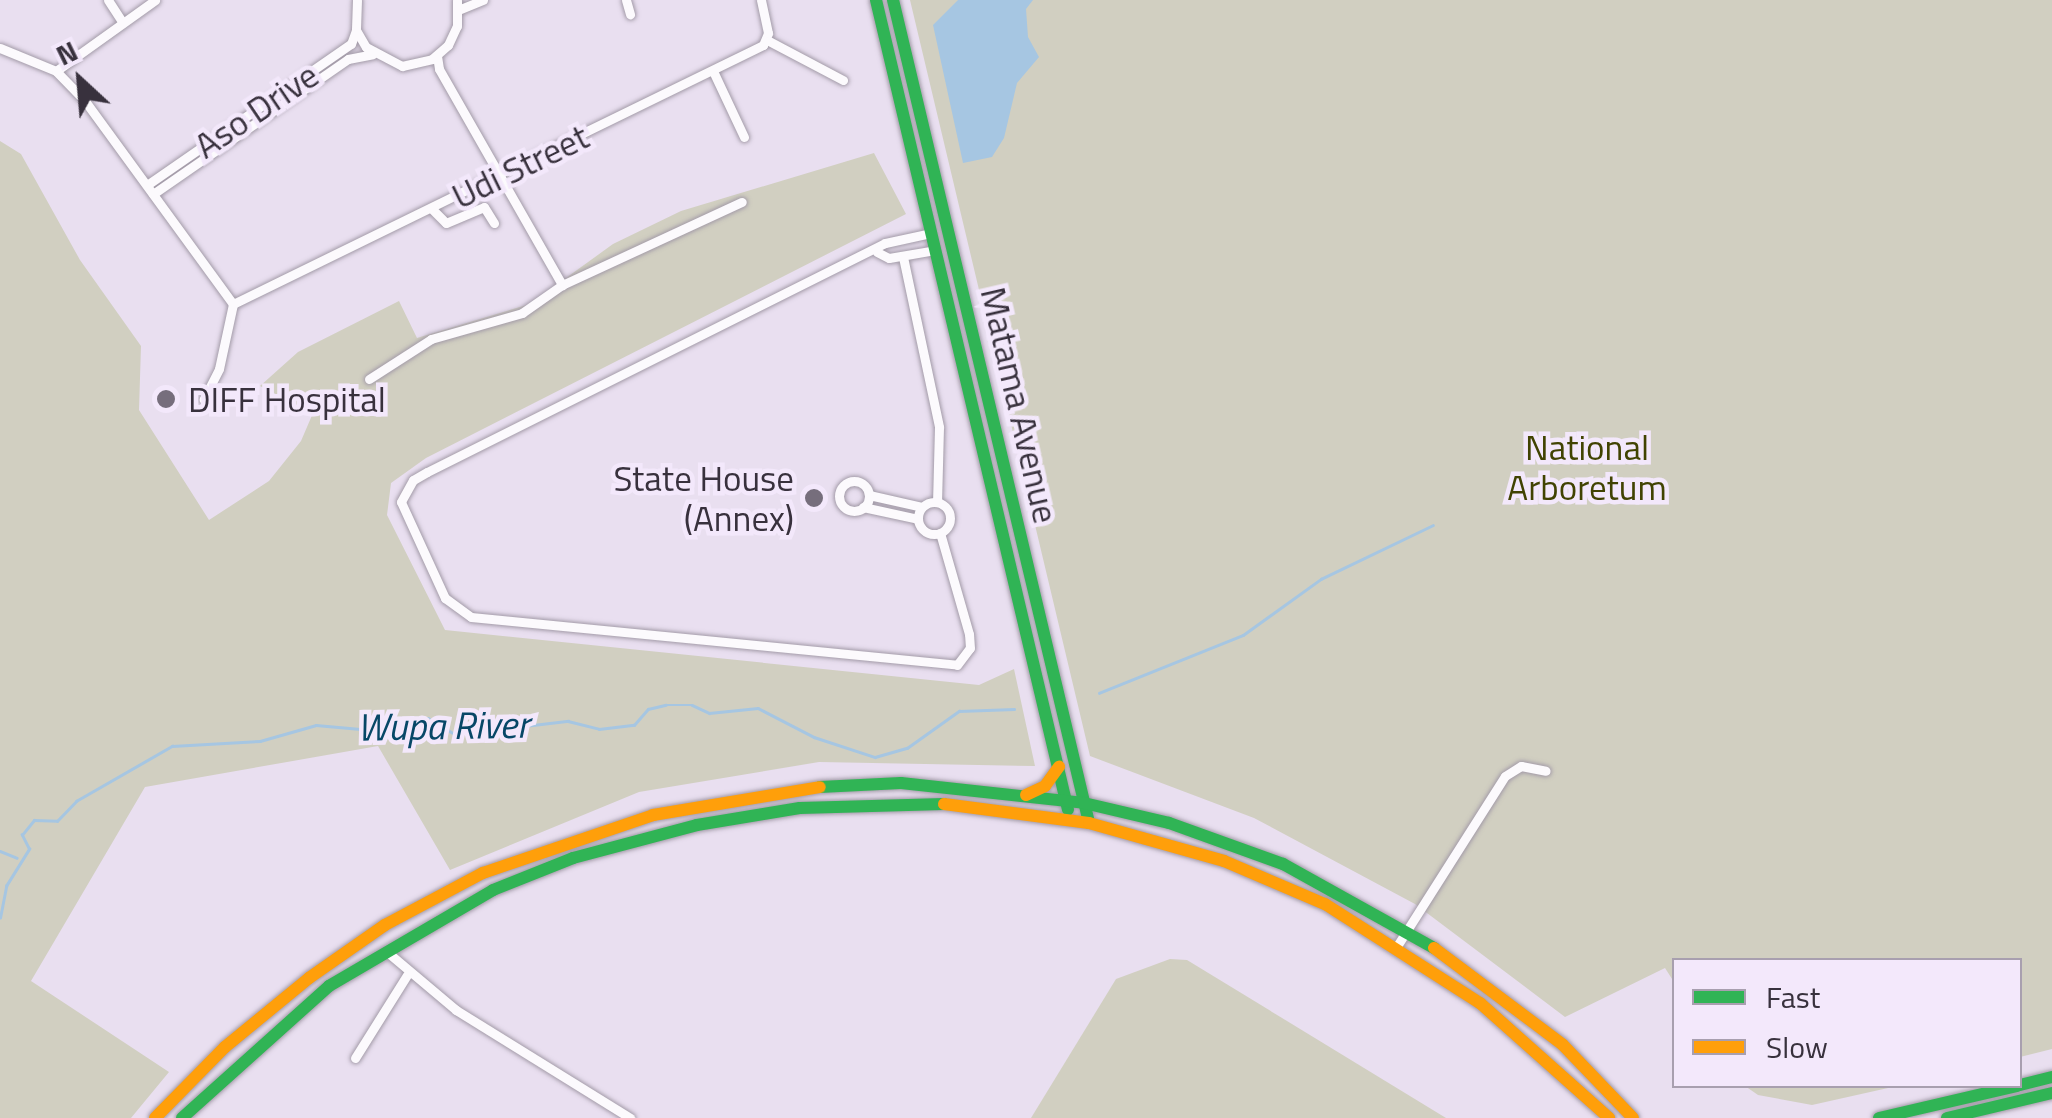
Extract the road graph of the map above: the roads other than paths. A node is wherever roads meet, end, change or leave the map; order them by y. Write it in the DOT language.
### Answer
graph roads {
  1 [pos="108,0"];
  2 [pos="155,0"];
  3 [pos="356,0"];
  4 [pos="484,0"];
  5 [pos="626,0"];
  6 [pos="761,0"];
  7 [pos="876,0"];
  8 [pos="893,0"];
  9 [pos="457,5"];
  10 [pos="630,14"];
  11 [pos="123,23"];
  12 [pos="356,30"];
  13 [pos="768,40"];
  14 [pos="0,48"];
  15 [pos="372,54"];
  16 [pos="438,56"];
  17 [pos="56,71"];
  18 [pos="712,71"];
  19 [pos="843,80"];
  20 [pos="744,137"];
  21 [pos="504,174"];
  22 [pos="150,190"];
  23 [pos="742,202"];
  24 [pos="433,210"];
  25 [pos="494,223"];
  26 [pos="926,234"];
  27 [pos="930,251"];
  28 [pos="877,252"];
  29 [pos="903,257"];
  30 [pos="562,285"];
  31 [pos="233,304"];
  32 [pos="972,331"];
  33 [pos="956,334"];
  34 [pos="369,379"];
  35 [pos="204,398"];
  36 [pos="868,495"];
  37 [pos="937,502"];
  38 [pos="863,507"];
  39 [pos="922,507"];
  40 [pos="918,520"];
  41 [pos="940,533"];
  42 [pos="1059,767"];
  43 [pos="1546,771"];
  44 [pos="1026,795"];
  45 [pos="1066,800"];
  46 [pos="1084,804"];
  47 [pos="1069,819"];
  48 [pos="1089,823"];
  49 [pos="1407,930"];
  50 [pos="1397,946"];
  51 [pos="384,949"];
  52 [pos="407,976"];
  53 [pos="355,1058"];
  54 [pos="2052,1077"];
  55 [pos="2022,1084"];
  56 [pos="2005,1088"];
  57 [pos="2052,1093"];
  58 [pos="155,1118"];
  59 [pos="182,1118"];
  60 [pos="630,1118"];
  61 [pos="1608,1118"];
  62 [pos="1633,1118"];
  63 [pos="1879,1118"];
  64 [pos="1947,1118"];
  1 -- 11 [label="street"];
  2 -- 11 [label="street"];
  3 -- 12 [label="street"];
  4 -- 9 [label="street"];
  5 -- 10 [label="street"];
  6 -- 13 [label="street"];
  7 -- 33 [label="main road, Matama Avenue"];
  8 -- 32 [label="main road, Matama Avenue"];
  9 -- 16 [label="street"];
  11 -- 17 [label="street"];
  12 -- 15 [label="street"];
  12 -- 22 [label="street, Aso Drive"];
  13 -- 18 [label="street, Udi Street"];
  13 -- 19 [label="street"];
  14 -- 17 [label="street"];
  15 -- 16 [label="street"];
  15 -- 22 [label="street, Aso Drive"];
  16 -- 21 [label="street"];
  17 -- 22 [label="street"];
  18 -- 20 [label="street"];
  18 -- 21 [label="street, Udi Street"];
  21 -- 24 [label="street, Udi Street"];
  21 -- 30 [label="street"];
  22 -- 31 [label="street"];
  23 -- 30 [label="street"];
  24 -- 25 [label="street"];
  24 -- 31 [label="street, Udi Street"];
  26 -- 28 [label="street"];
  27 -- 29 [label="street"];
  28 -- 29 [label="street"];
  28 -- 41 [label="street"];
  29 -- 37 [label="street"];
  30 -- 34 [label="street"];
  31 -- 35 [label="street"];
  32 -- 33 [label="main road"];
  32 -- 46 [label="main road, Matama Avenue"];
  33 -- 42 [label="main road, Matama Avenue"];
  36 -- 38 [label="street"];
  36 -- 38 [label="street"];
  36 -- 39 [label="street"];
  37 -- 39 [label="street"];
  37 -- 41 [label="street"];
  38 -- 40 [label="street"];
  39 -- 40 [label="street"];
  40 -- 41 [label="street"];
  42 -- 44 [label="main road"];
  42 -- 45 [label="main road, Matama Avenue"];
  43 -- 49 [label="street"];
  44 -- 45 [label="main road"];
  44 -- 58 [label="main road"];
  45 -- 46 [label="main road"];
  45 -- 47 [label="main road, Matama Avenue"];
  46 -- 48 [label="main road, Matama Avenue"];
  46 -- 49 [label="main road"];
  47 -- 48 [label="main road"];
  47 -- 51 [label="main road"];
  48 -- 50 [label="main road"];
  49 -- 50 [label="street"];
  49 -- 62 [label="main road"];
  50 -- 61 [label="main road"];
  51 -- 52 [label="street"];
  51 -- 59 [label="main road"];
  52 -- 53 [label="street"];
  52 -- 60 [label="street"];
  54 -- 55 [label="main road"];
  56 -- 63 [label="main road"];
  57 -- 64 [label="main road"];
}
